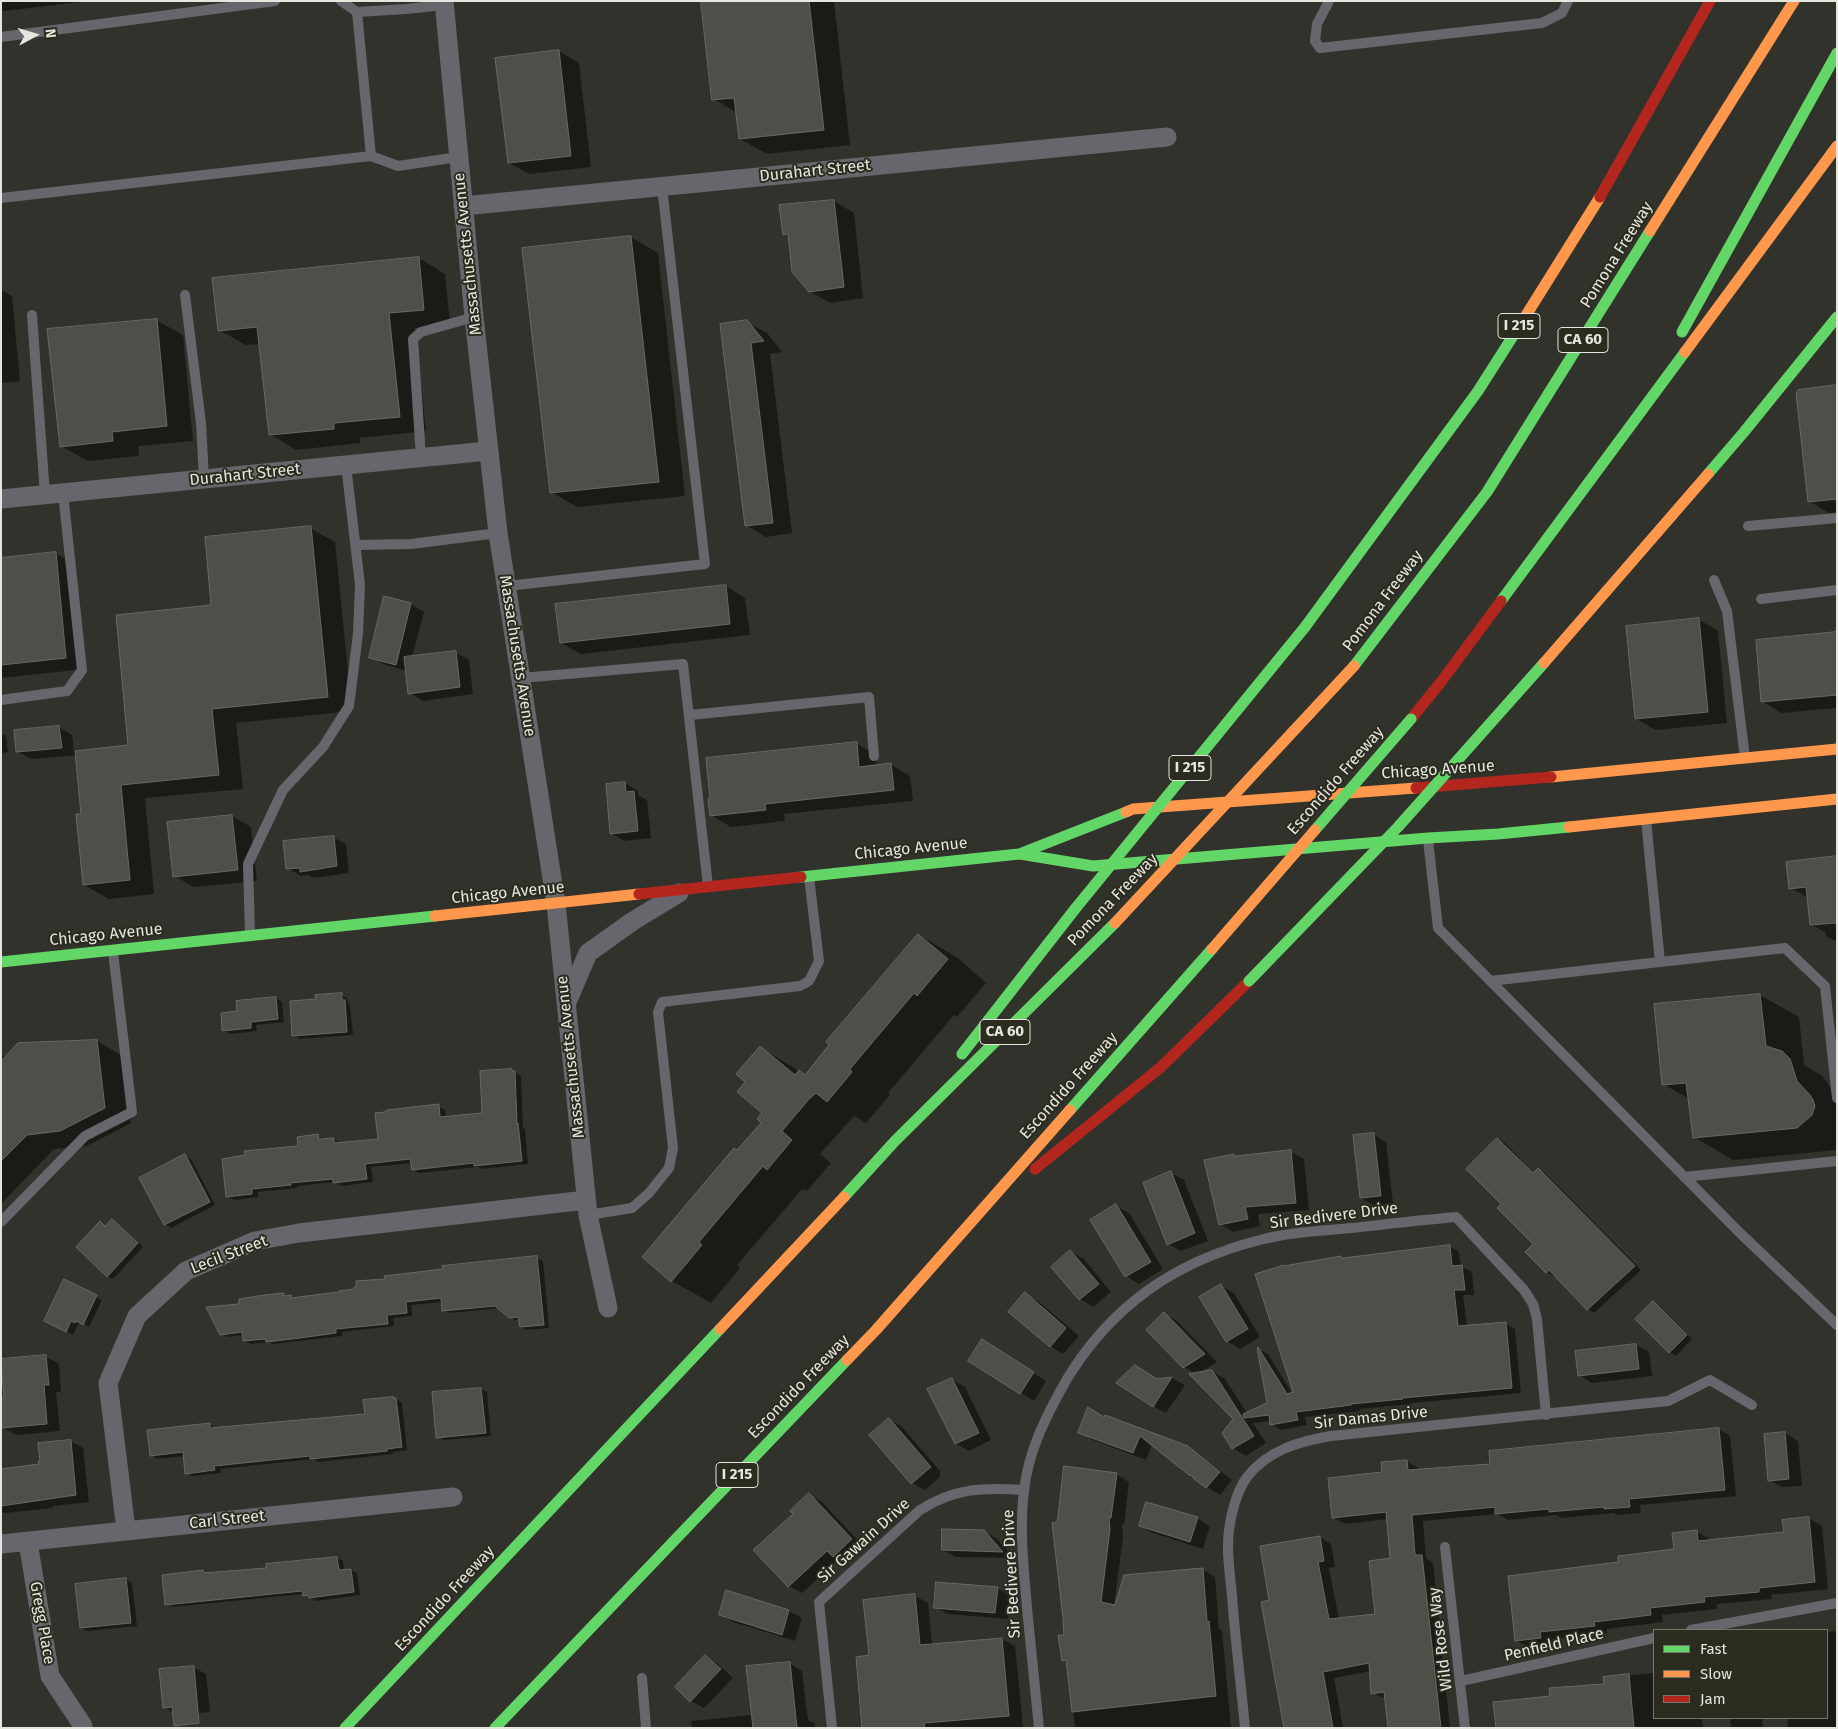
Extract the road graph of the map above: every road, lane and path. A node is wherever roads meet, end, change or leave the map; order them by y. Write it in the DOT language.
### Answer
graph roads {
  1 [pos="275,1"];
  2 [pos="342,1"];
  3 [pos="1329,1"];
  4 [pos="1568,1"];
  5 [pos="1794,1"];
  6 [pos="444,3"];
  7 [pos="1709,4"];
  8 [pos="357,12"];
  9 [pos="1,37"];
  10 [pos="1837,53"];
  11 [pos="1167,137"];
  12 [pos="1837,146"];
  13 [pos="371,156"];
  14 [pos="458,158"];
  15 [pos="662,187"];
  16 [pos="1,198"];
  17 [pos="463,206"];
  18 [pos="185,295"];
  19 [pos="32,315"];
  20 [pos="474,316"];
  21 [pos="1837,317"];
  22 [pos="1627,432"];
  23 [pos="488,450"];
  24 [pos="421,457"];
  25 [pos="346,465"];
  26 [pos="204,479"];
  27 [pos="54,494"];
  28 [pos="1,499"];
  29 [pos="1837,518"];
  30 [pos="1748,526"];
  31 [pos="498,533"];
  32 [pos="357,545"];
  33 [pos="1714,580"];
  34 [pos="507,586"];
  35 [pos="1837,590"];
  36 [pos="1761,599"];
  37 [pos="520,678"];
  38 [pos="1,700"];
  39 [pos="690,715"];
  40 [pos="1837,749"];
  41 [pos="874,756"];
  42 [pos="1745,758"];
  43 [pos="1837,799"];
  44 [pos="1646,819"];
  45 [pos="1428,838"];
  46 [pos="1018,854"];
  47 [pos="809,877"];
  48 [pos="708,888"];
  49 [pos="685,890"];
  50 [pos="556,904"];
  51 [pos="250,936"];
  52 [pos="112,950"];
  53 [pos="1,962"];
  54 [pos="1660,962"];
  55 [pos="1490,981"];
  56 [pos="566,1003"];
  57 [pos="1837,1098"];
  58 [pos="895,1140"];
  59 [pos="1837,1160"];
  60 [pos="1684,1177"];
  61 [pos="587,1207"];
  62 [pos="973,1219"];
  63 [pos="1,1222"];
  64 [pos="608,1308"];
  65 [pos="1837,1325"];
  66 [pos="1752,1405"];
  67 [pos="1546,1415"];
  68 [pos="1024,1490"];
  69 [pos="453,1496"];
  70 [pos="126,1530"];
  71 [pos="28,1542"];
  72 [pos="1,1544"];
  73 [pos="1445,1547"];
  74 [pos="1837,1603"];
  75 [pos="1696,1629"];
  76 [pos="1653,1638"];
  77 [pos="642,1678"];
  78 [pos="1461,1681"];
  79 [pos="84,1726"];
  80 [pos="345,1728"];
  81 [pos="496,1728"];
  82 [pos="646,1728"];
  83 [pos="832,1728"];
  84 [pos="1039,1728"];
  85 [pos="1245,1728"];
  86 [pos="1465,1728"];
  1 -- 9 [label="lane"];
  2 -- 8 [label="lane"];
  3 -- 4 [label="lane"];
  5 -- 58 [label="main road, Pomona Freeway / CA 60, bridge"];
  6 -- 8 [label="lane"];
  6 -- 14 [label="street, Massachusetts Avenue"];
  7 -- 58 [label="main road, I 215, bridge"];
  8 -- 13 [label="lane"];
  10 -- 22 [label="main road"];
  11 -- 15 [label="street, Durahart Street"];
  12 -- 22 [label="main road, I 215"];
  13 -- 14 [label="lane"];
  13 -- 16 [label="lane"];
  14 -- 17 [label="street, Massachusetts Avenue"];
  15 -- 17 [label="street, Durahart Street"];
  15 -- 34 [label="lane"];
  17 -- 20 [label="street, Massachusetts Avenue"];
  18 -- 26 [label="lane"];
  19 -- 27 [label="lane"];
  20 -- 23 [label="street, Massachusetts Avenue"];
  20 -- 24 [label="lane"];
  21 -- 62 [label="main road, bridge"];
  22 -- 62 [label="main road, Escondido Freeway / I 215, bridge"];
  23 -- 24 [label="street, Durahart Street"];
  23 -- 31 [label="street, Massachusetts Avenue"];
  24 -- 25 [label="street, Durahart Street"];
  25 -- 26 [label="street, Durahart Street"];
  25 -- 32 [label="lane"];
  26 -- 27 [label="street, Durahart Street"];
  27 -- 28 [label="street, Durahart Street"];
  27 -- 38 [label="lane"];
  29 -- 30 [label="lane"];
  31 -- 32 [label="lane"];
  31 -- 34 [label="street, Massachusetts Avenue"];
  32 -- 51 [label="lane"];
  33 -- 42 [label="lane"];
  34 -- 37 [label="street, Massachusetts Avenue"];
  35 -- 36 [label="lane"];
  37 -- 39 [label="lane"];
  37 -- 50 [label="street, Massachusetts Avenue"];
  39 -- 41 [label="lane"];
  39 -- 48 [label="lane"];
  40 -- 42 [label="main road, Chicago Avenue"];
  42 -- 46 [label="main road, Chicago Avenue"];
  43 -- 44 [label="main road, Chicago Avenue"];
  44 -- 45 [label="main road, Chicago Avenue"];
  44 -- 54 [label="lane"];
  45 -- 46 [label="main road, Chicago Avenue"];
  45 -- 55 [label="lane"];
  46 -- 47 [label="main road, Chicago Avenue"];
  47 -- 48 [label="main road, Chicago Avenue"];
  47 -- 61 [label="lane"];
  48 -- 49 [label="main road, Chicago Avenue"];
  49 -- 50 [label="main road, Chicago Avenue"];
  49 -- 56 [label="street"];
  50 -- 51 [label="main road, Chicago Avenue"];
  50 -- 56 [label="street, Massachusetts Avenue"];
  51 -- 52 [label="main road, Chicago Avenue"];
  52 -- 53 [label="main road, Chicago Avenue"];
  52 -- 63 [label="lane"];
  54 -- 55 [label="lane"];
  54 -- 57 [label="lane"];
  55 -- 60 [label="lane"];
  56 -- 61 [label="street, Massachusetts Avenue"];
  58 -- 80 [label="main road, Escondido Freeway / I 215"];
  59 -- 60 [label="lane"];
  60 -- 65 [label="lane"];
  61 -- 64 [label="street, Massachusetts Avenue"];
  61 -- 70 [label="street, Lecil Street"];
  62 -- 81 [label="main road, Escondido Freeway / I 215"];
  66 -- 67 [label="lane, Sir Damas Drive"];
  67 -- 68 [label="lane, Sir Bedivere Drive"];
  67 -- 85 [label="lane, Sir Damas Drive"];
  68 -- 83 [label="lane, Sir Gawain Drive"];
  68 -- 84 [label="lane, Sir Bedivere Drive"];
  69 -- 70 [label="street, Carl Street"];
  70 -- 71 [label="street, Carl Street"];
  71 -- 72 [label="street, Carl Street"];
  71 -- 79 [label="street, Gregg Place"];
  73 -- 78 [label="lane, Wild Rose Way"];
  74 -- 75 [label="lane"];
  76 -- 78 [label="lane, Penfield Place"];
  77 -- 82 [label="lane"];
  78 -- 86 [label="lane, Wild Rose Way"];
}
